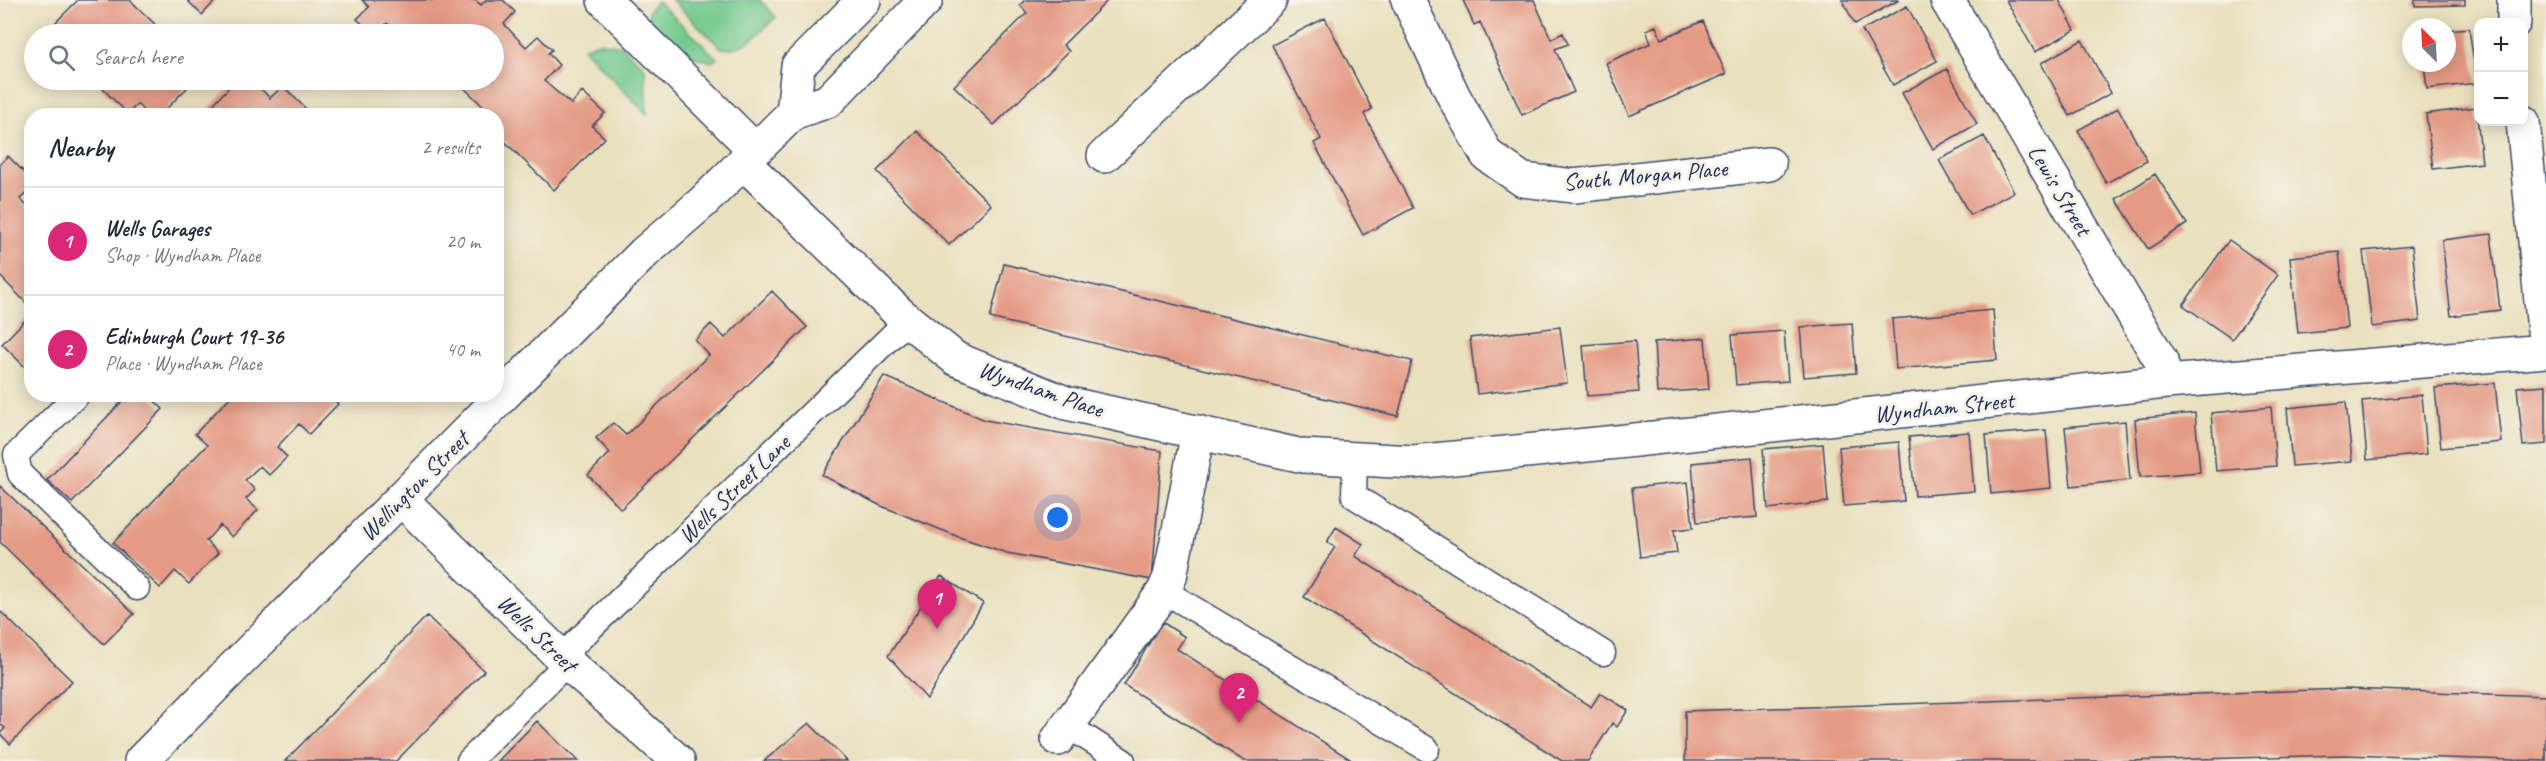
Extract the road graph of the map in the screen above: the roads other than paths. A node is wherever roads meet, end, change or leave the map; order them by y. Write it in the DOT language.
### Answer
graph roads {
  1 [pos="604,0"];
  2 [pos="864,0"];
  3 [pos="927,0"];
  4 [pos="1270,0"];
  5 [pos="1408,0"];
  6 [pos="1947,0"];
  7 [pos="2514,0"];
  8 [pos="2514,18"];
  9 [pos="793,113"];
  10 [pos="2523,126"];
  11 [pos="749,156"];
  12 [pos="1104,156"];
  13 [pos="1769,164"];
  14 [pos="907,321"];
  15 [pos="2546,350"];
  16 [pos="2166,382"];
  17 [pos="504,395"];
  18 [pos="68,402"];
  19 [pos="497,402"];
  20 [pos="1198,432"];
  21 [pos="8,448"];
  22 [pos="1355,459"];
  23 [pos="1413,462"];
  24 [pos="401,499"];
  25 [pos="137,588"];
  26 [pos="1164,591"];
  27 [pos="1604,654"];
  28 [pos="564,660"];
  29 [pos="1063,732"];
  30 [pos="1427,749"];
  31 [pos="141,761"];
  32 [pos="469,761"];
  33 [pos="678,761"];
  34 [pos="1123,761"];
  1 -- 11 [label="street, Wyndham Place"];
  2 -- 9 [label="street"];
  3 -- 9 [label="street, Wellington Street"];
  4 -- 12 [label="street"];
  5 -- 13 [label="street, South Morgan Place"];
  6 -- 16 [label="street, Lewis Street"];
  7 -- 8 [label="street"];
  9 -- 11 [label="street, Wellington Street"];
  10 -- 15 [label="street"];
  11 -- 14 [label="street, Wyndham Place"];
  11 -- 17 [label="street, Wellington Street"];
  14 -- 20 [label="street, Wyndham Place"];
  14 -- 28 [label="lane, Wells Street Lane"];
  15 -- 16 [label="street, Wyndham Street"];
  16 -- 23 [label="street, Wyndham Street"];
  18 -- 21 [label="lane"];
  19 -- 24 [label="street, Wellington Street"];
  20 -- 22 [label="street, Wyndham Place"];
  20 -- 26 [label="street"];
  21 -- 25 [label="lane"];
  22 -- 23 [label="street, Wyndham Place"];
  22 -- 27 [label="lane"];
  24 -- 28 [label="street, Wells Street"];
  24 -- 31 [label="street, Wellington Street"];
  26 -- 29 [label="street"];
  26 -- 30 [label="lane"];
  28 -- 32 [label="lane, Wells Street Lane"];
  28 -- 33 [label="street, Wells Street"];
  29 -- 34 [label="lane"];
}
